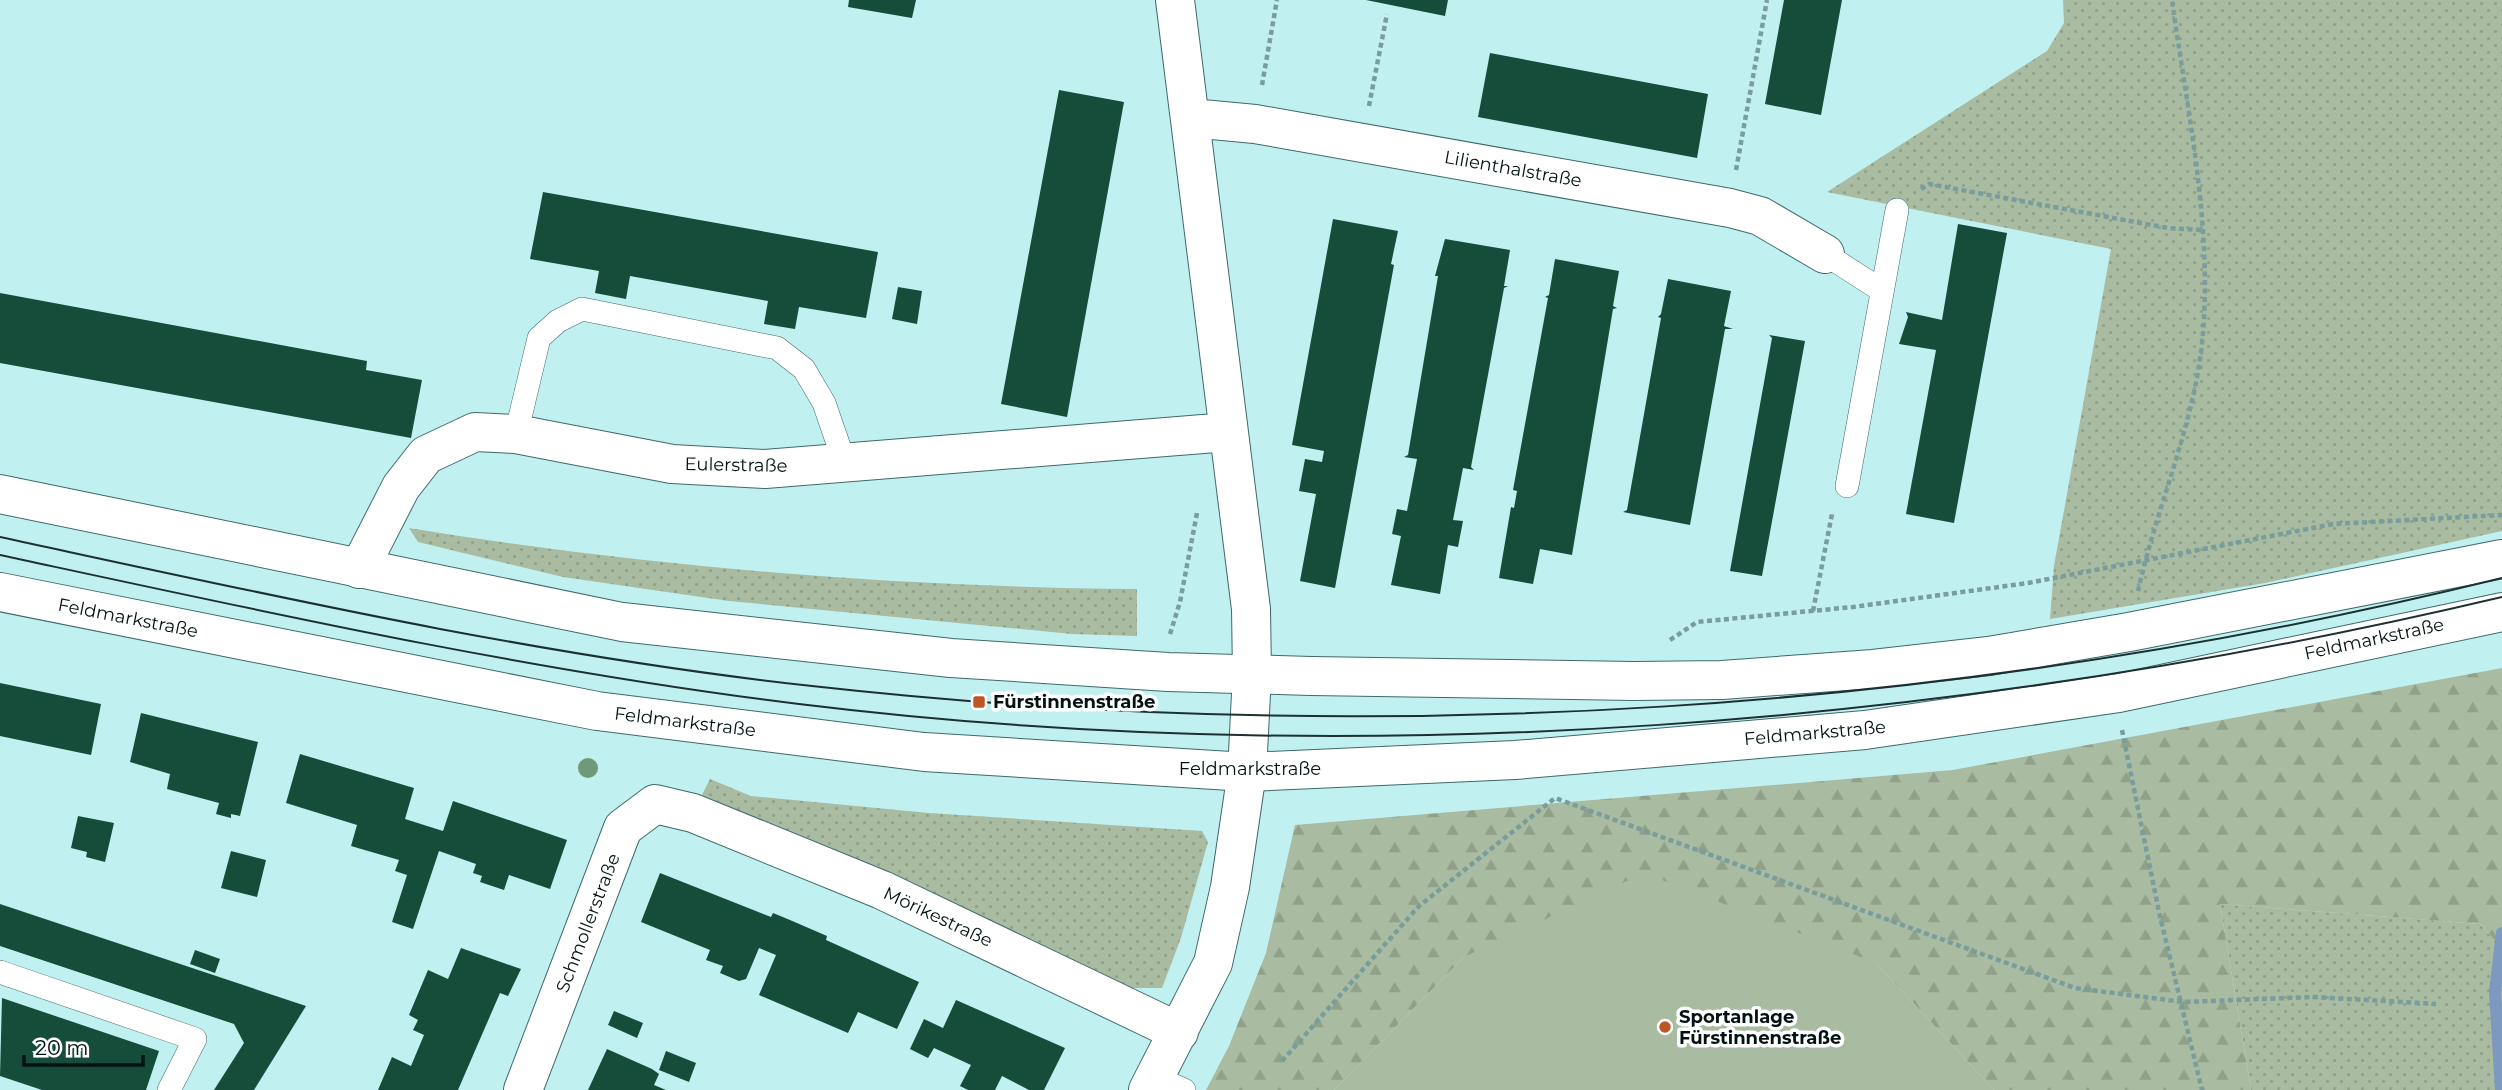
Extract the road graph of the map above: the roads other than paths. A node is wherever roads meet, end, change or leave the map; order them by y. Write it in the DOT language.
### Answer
graph roads {
  1 [pos="1175,0"];
  2 [pos="1191,118"];
  3 [pos="1897,210"];
  4 [pos="1825,254"];
  5 [pos="1881,290"];
  6 [pos="1228,432"];
  7 [pos="516,433"];
  8 [pos="844,461"];
  9 [pos="1847,486"];
  10 [pos="0,494"];
  11 [pos="2502,559"];
  12 [pos="359,569"];
  13 [pos="0,592"];
  14 [pos="2502,612"];
  15 [pos="1252,674"];
  16 [pos="1247,772"];
  17 [pos="693,813"];
  18 [pos="0,972"];
  19 [pos="1179,1032"];
  20 [pos="1163,1086"];
  21 [pos="169,1090"];
  22 [pos="523,1090"];
  1 -- 2 [label="main road"];
  2 -- 4 [label="main road, Lilienthalstraße"];
  2 -- 6 [label="main road"];
  3 -- 5 [label="lane"];
  4 -- 5 [label="lane"];
  5 -- 9 [label="lane"];
  6 -- 8 [label="main road, Eulerstraße"];
  6 -- 15 [label="main road"];
  7 -- 8 [label="main road, Eulerstraße"];
  7 -- 8 [label="lane"];
  7 -- 12 [label="main road, Eulerstraße"];
  10 -- 12 [label="main road"];
  11 -- 15 [label="main road"];
  12 -- 15 [label="main road"];
  13 -- 16 [label="main road, Feldmarkstraße"];
  14 -- 16 [label="main road, Feldmarkstraße"];
  15 -- 16 [label="main road"];
  16 -- 19 [label="main road"];
  17 -- 19 [label="main road, Mörikestraße"];
  17 -- 22 [label="main road, Schmollerstraße"];
  18 -- 21 [label="lane"];
  19 -- 20 [label="main road"];
}
